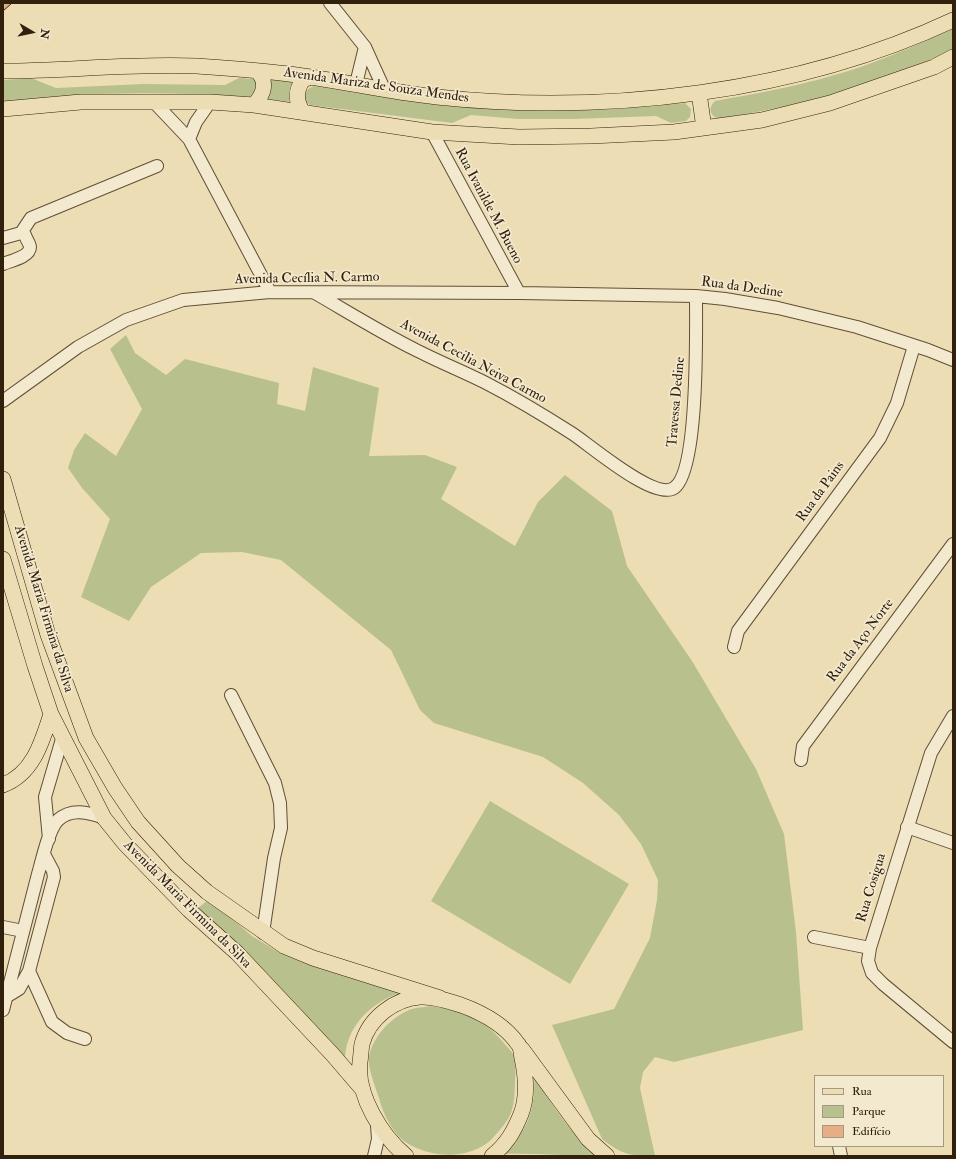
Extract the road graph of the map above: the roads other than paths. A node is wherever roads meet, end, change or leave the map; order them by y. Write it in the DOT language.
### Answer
graph roads {
  1 [pos="330,3"];
  2 [pos="953,20"];
  3 [pos="365,47"];
  4 [pos="953,58"];
  5 [pos="934,66"];
  6 [pos="953,66"];
  7 [pos="3,71"];
  8 [pos="257,71"];
  9 [pos="311,77"];
  10 [pos="356,84"];
  11 [pos="384,89"];
  12 [pos="699,93"];
  13 [pos="153,101"];
  14 [pos="210,102"];
  15 [pos="254,104"];
  16 [pos="3,109"];
  17 [pos="303,112"];
  18 [pos="704,128"];
  19 [pos="432,132"];
  20 [pos="189,139"];
  21 [pos="157,166"];
  22 [pos="21,233"];
  23 [pos="3,238"];
  24 [pos="3,264"];
  25 [pos="270,292"];
  26 [pos="314,292"];
  27 [pos="518,293"];
  28 [pos="696,296"];
  29 [pos="914,346"];
  30 [pos="953,360"];
  31 [pos="3,401"];
  32 [pos="3,479"];
  33 [pos="656,490"];
  34 [pos="953,544"];
  35 [pos="3,559"];
  36 [pos="734,647"];
  37 [pos="231,695"];
  38 [pos="51,714"];
  39 [pos="953,716"];
  40 [pos="86,738"];
  41 [pos="65,744"];
  42 [pos="801,760"];
  43 [pos="3,785"];
  44 [pos="104,818"];
  45 [pos="907,827"];
  46 [pos="49,839"];
  47 [pos="953,843"];
  48 [pos="44,854"];
  49 [pos="207,892"];
  50 [pos="189,910"];
  51 [pos="3,927"];
  52 [pos="23,931"];
  53 [pos="263,933"];
  54 [pos="814,937"];
  55 [pos="870,948"];
  56 [pos="29,971"];
  57 [pos="6,997"];
  58 [pos="440,998"];
  59 [pos="3,1010"];
  60 [pos="84,1039"];
  61 [pos="953,1042"];
  62 [pos="519,1045"];
  63 [pos="363,1090"];
  64 [pos="377,1125"];
  65 [pos="374,1156"];
  66 [pos="406,1156"];
  67 [pos="492,1156"];
  68 [pos="608,1156"];
  1 -- 3 [label="street"];
  2 -- 12 [label="main road, Avenida Mariza de Souza Mendes"];
  3 -- 10 [label="street"];
  3 -- 11 [label="street"];
  4 -- 5 [label="main road"];
  5 -- 6 [label="main road"];
  5 -- 18 [label="main road"];
  7 -- 8 [label="main road, Avenida Mariza de Souza Mendes"];
  8 -- 9 [label="main road, Avenida Mariza de Souza Mendes"];
  8 -- 15 [label="main road"];
  9 -- 10 [label="main road, Avenida Mariza de Souza Mendes"];
  9 -- 17 [label="main road"];
  10 -- 11 [label="main road, Avenida Mariza de Souza Mendes"];
  11 -- 12 [label="main road, Avenida Mariza de Souza Mendes"];
  12 -- 18 [label="main road"];
  13 -- 14 [label="main road"];
  13 -- 16 [label="main road"];
  13 -- 20 [label="street"];
  14 -- 15 [label="main road"];
  14 -- 20 [label="street"];
  15 -- 17 [label="main road"];
  17 -- 19 [label="main road"];
  18 -- 19 [label="main road"];
  19 -- 27 [label="street, Rua Ivanilde M. Bueno"];
  20 -- 25 [label="street"];
  21 -- 22 [label="street"];
  22 -- 23 [label="street"];
  22 -- 24 [label="street"];
  25 -- 26 [label="street, Avenida Cecília N. Carmo"];
  25 -- 31 [label="street, Avenida Cecília N. Carmo"];
  26 -- 27 [label="street, Avenida Cecília N. Carmo"];
  26 -- 33 [label="street, Avenida Cecilia Neiva Carmo"];
  27 -- 28 [label="street, Rua da Dedine"];
  28 -- 29 [label="street, Rua da Dedine"];
  28 -- 33 [label="street, Travessa Dedine"];
  29 -- 30 [label="street, Rua da Dedine"];
  29 -- 36 [label="street, Rua da Pains"];
  32 -- 40 [label="main road, Avenida Maria Firmina da Silva"];
  34 -- 42 [label="street, Rua da Aço Norte"];
  35 -- 38 [label="main road, Avenida Maria Firmina da Silva"];
  37 -- 53 [label="street"];
  38 -- 41 [label="main road, Avenida Maria Firmina da Silva"];
  38 -- 43 [label="main road"];
  39 -- 45 [label="street, Rua Cosigua"];
  40 -- 41 [label="main road"];
  40 -- 49 [label="main road, Avenida Maria Firmina da Silva"];
  41 -- 44 [label="main road, Avenida Maria Firmina da Silva"];
  41 -- 46 [label="street"];
  44 -- 46 [label="street"];
  44 -- 50 [label="main road, Avenida Maria Firmina da Silva"];
  45 -- 47 [label="street"];
  45 -- 55 [label="street, Rua Cosigua"];
  46 -- 48 [label="street"];
  48 -- 52 [label="street"];
  48 -- 56 [label="street"];
  49 -- 50 [label="main road"];
  49 -- 53 [label="main road, Avenida Maria Firmina da Silva"];
  50 -- 63 [label="main road, Avenida Maria Firmina da Silva"];
  51 -- 52 [label="street"];
  52 -- 57 [label="street"];
  53 -- 58 [label="main road, Avenida Maria Firmina da Silva"];
  54 -- 55 [label="street"];
  55 -- 61 [label="street, Rua Cosigua"];
  56 -- 57 [label="street"];
  56 -- 60 [label="street"];
  57 -- 59 [label="street"];
  58 -- 62 [label="main road"];
  58 -- 63 [label="main road"];
  62 -- 67 [label="main road"];
  62 -- 68 [label="main road"];
  63 -- 64 [label="main road"];
  64 -- 65 [label="street"];
  64 -- 66 [label="main road"];
}
